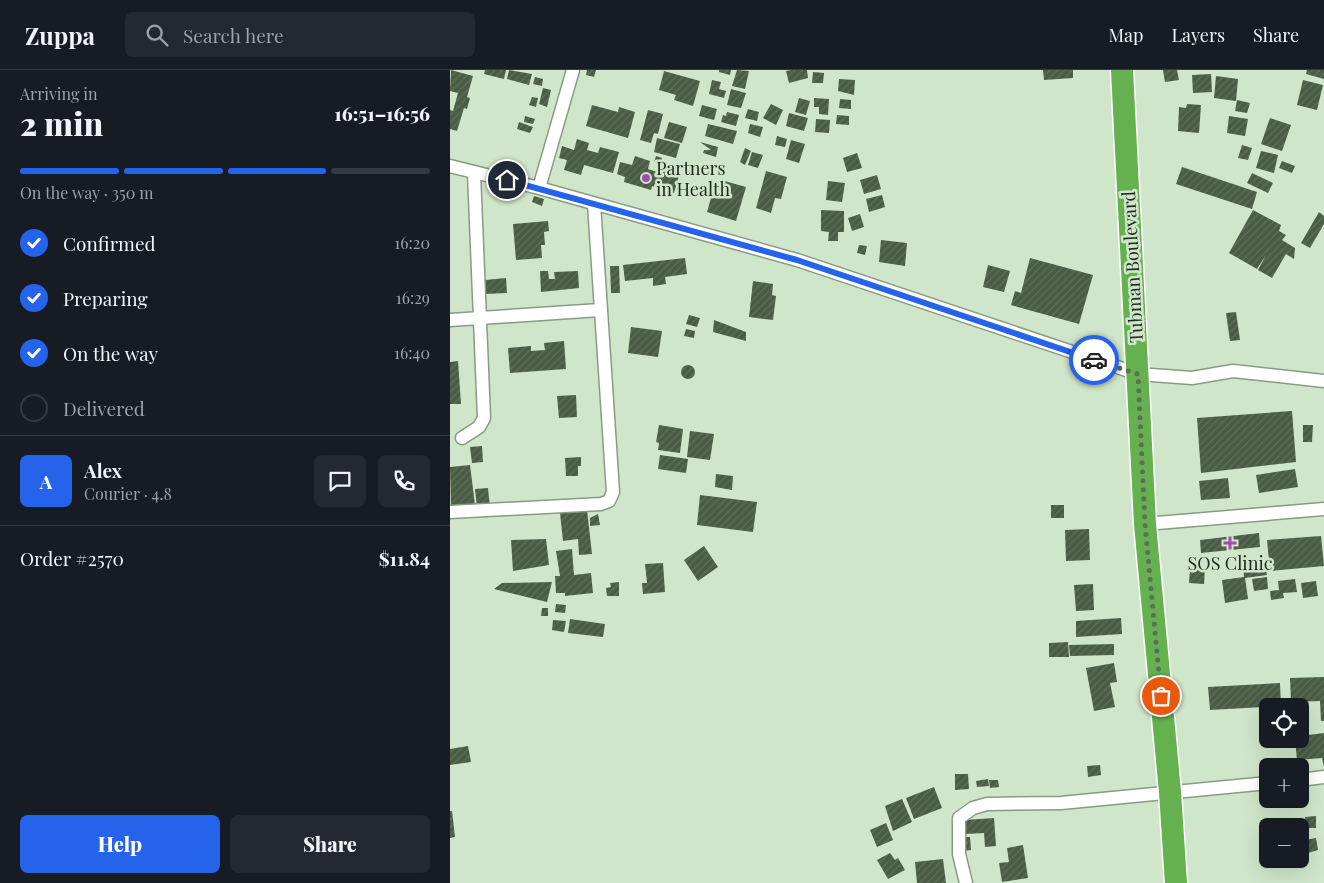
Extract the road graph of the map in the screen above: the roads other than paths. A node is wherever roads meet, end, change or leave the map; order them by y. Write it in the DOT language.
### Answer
graph roads {
  1 [pos="573,70"];
  2 [pos="1122,70"];
  3 [pos="450,166"];
  4 [pos="474,173"];
  5 [pos="539,188"];
  6 [pos="594,204"];
  7 [pos="600,310"];
  8 [pos="479,318"];
  9 [pos="450,320"];
  10 [pos="1138,374"];
  11 [pos="1324,381"];
  12 [pos="462,438"];
  13 [pos="1324,509"];
  14 [pos="450,512"];
  15 [pos="1145,524"];
  16 [pos="1324,777"];
  17 [pos="1309,779"];
  18 [pos="1259,784"];
  19 [pos="1170,792"];
  20 [pos="966,883"];
  21 [pos="1176,883"];
  1 -- 5 [label="street"];
  2 -- 10 [label="highway, Tubman Boulevard"];
  3 -- 4 [label="street"];
  4 -- 5 [label="street"];
  4 -- 8 [label="street"];
  5 -- 6 [label="street"];
  6 -- 7 [label="street"];
  6 -- 10 [label="street"];
  7 -- 8 [label="street"];
  7 -- 14 [label="street"];
  8 -- 9 [label="street"];
  8 -- 12 [label="street"];
  10 -- 11 [label="street"];
  10 -- 15 [label="highway, Tubman Boulevard"];
  13 -- 15 [label="street"];
  15 -- 19 [label="highway, Tubman Boulevard"];
  16 -- 17 [label="street"];
  18 -- 19 [label="street"];
  19 -- 20 [label="street"];
  19 -- 21 [label="highway, Tubman Boulevard"];
}
